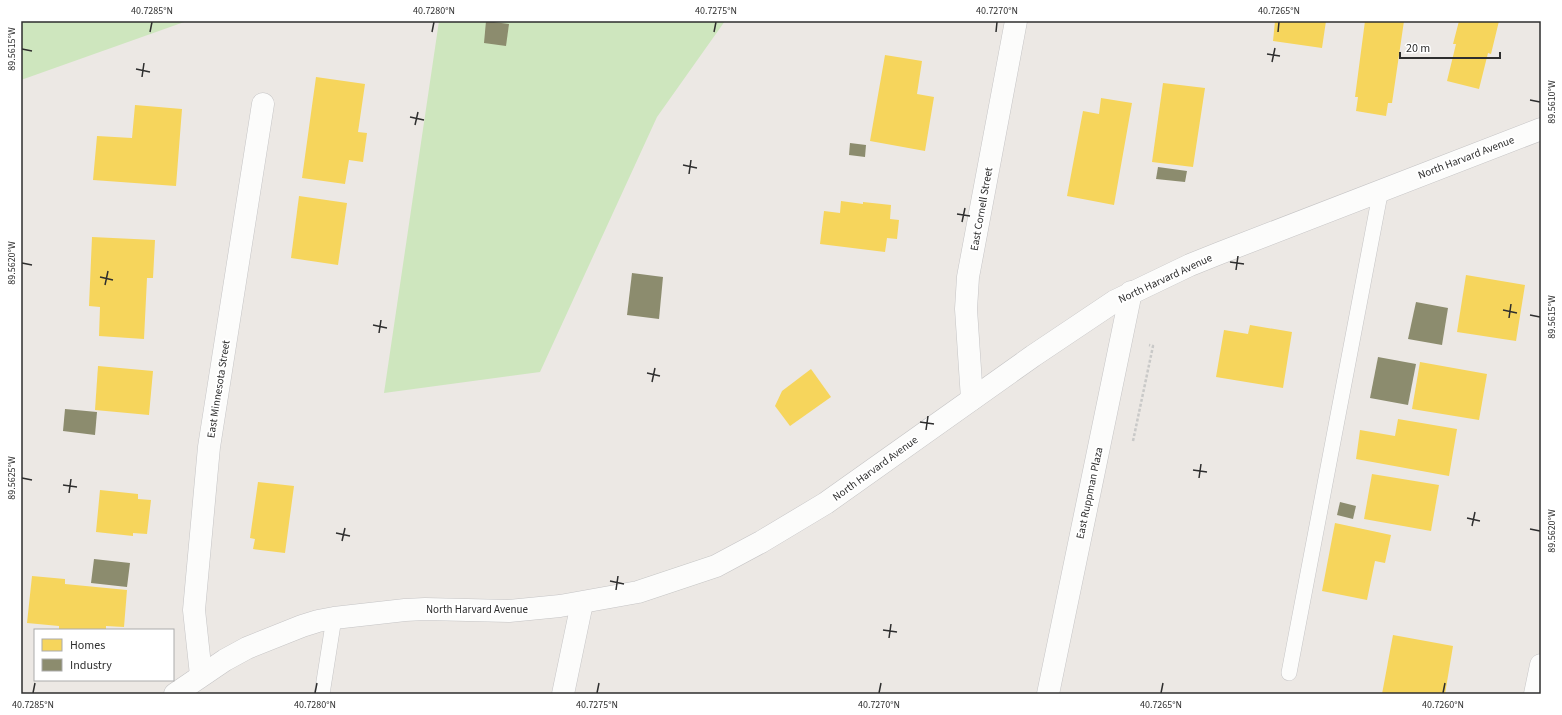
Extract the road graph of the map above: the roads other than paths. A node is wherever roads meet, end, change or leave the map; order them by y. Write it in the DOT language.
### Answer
graph roads {
  1 [pos="1016,21"];
  2 [pos="262,104"];
  3 [pos="1541,128"];
  4 [pos="1381,190"];
  5 [pos="1131,292"];
  6 [pos="972,399"];
  7 [pos="582,603"];
  8 [pos="334,618"];
  9 [pos="1541,665"];
  10 [pos="1289,673"];
  11 [pos="201,675"];
  12 [pos="175,694"];
  13 [pos="322,694"];
  14 [pos="563,694"];
  15 [pos="1048,694"];
  16 [pos="1535,694"];
  1 -- 6 [label="street, East Cornell Street"];
  2 -- 11 [label="street, East Minnesota Street"];
  3 -- 4 [label="street, North Harvard Avenue"];
  4 -- 5 [label="street, North Harvard Avenue"];
  4 -- 10 [label="lane"];
  5 -- 6 [label="street, North Harvard Avenue"];
  5 -- 15 [label="street, East Ruppman Plaza"];
  6 -- 7 [label="street, North Harvard Avenue"];
  7 -- 8 [label="street, North Harvard Avenue"];
  7 -- 14 [label="street"];
  8 -- 11 [label="street, North Harvard Avenue"];
  8 -- 13 [label="lane"];
  9 -- 16 [label="street"];
  11 -- 12 [label="street, North Harvard Avenue"];
}
